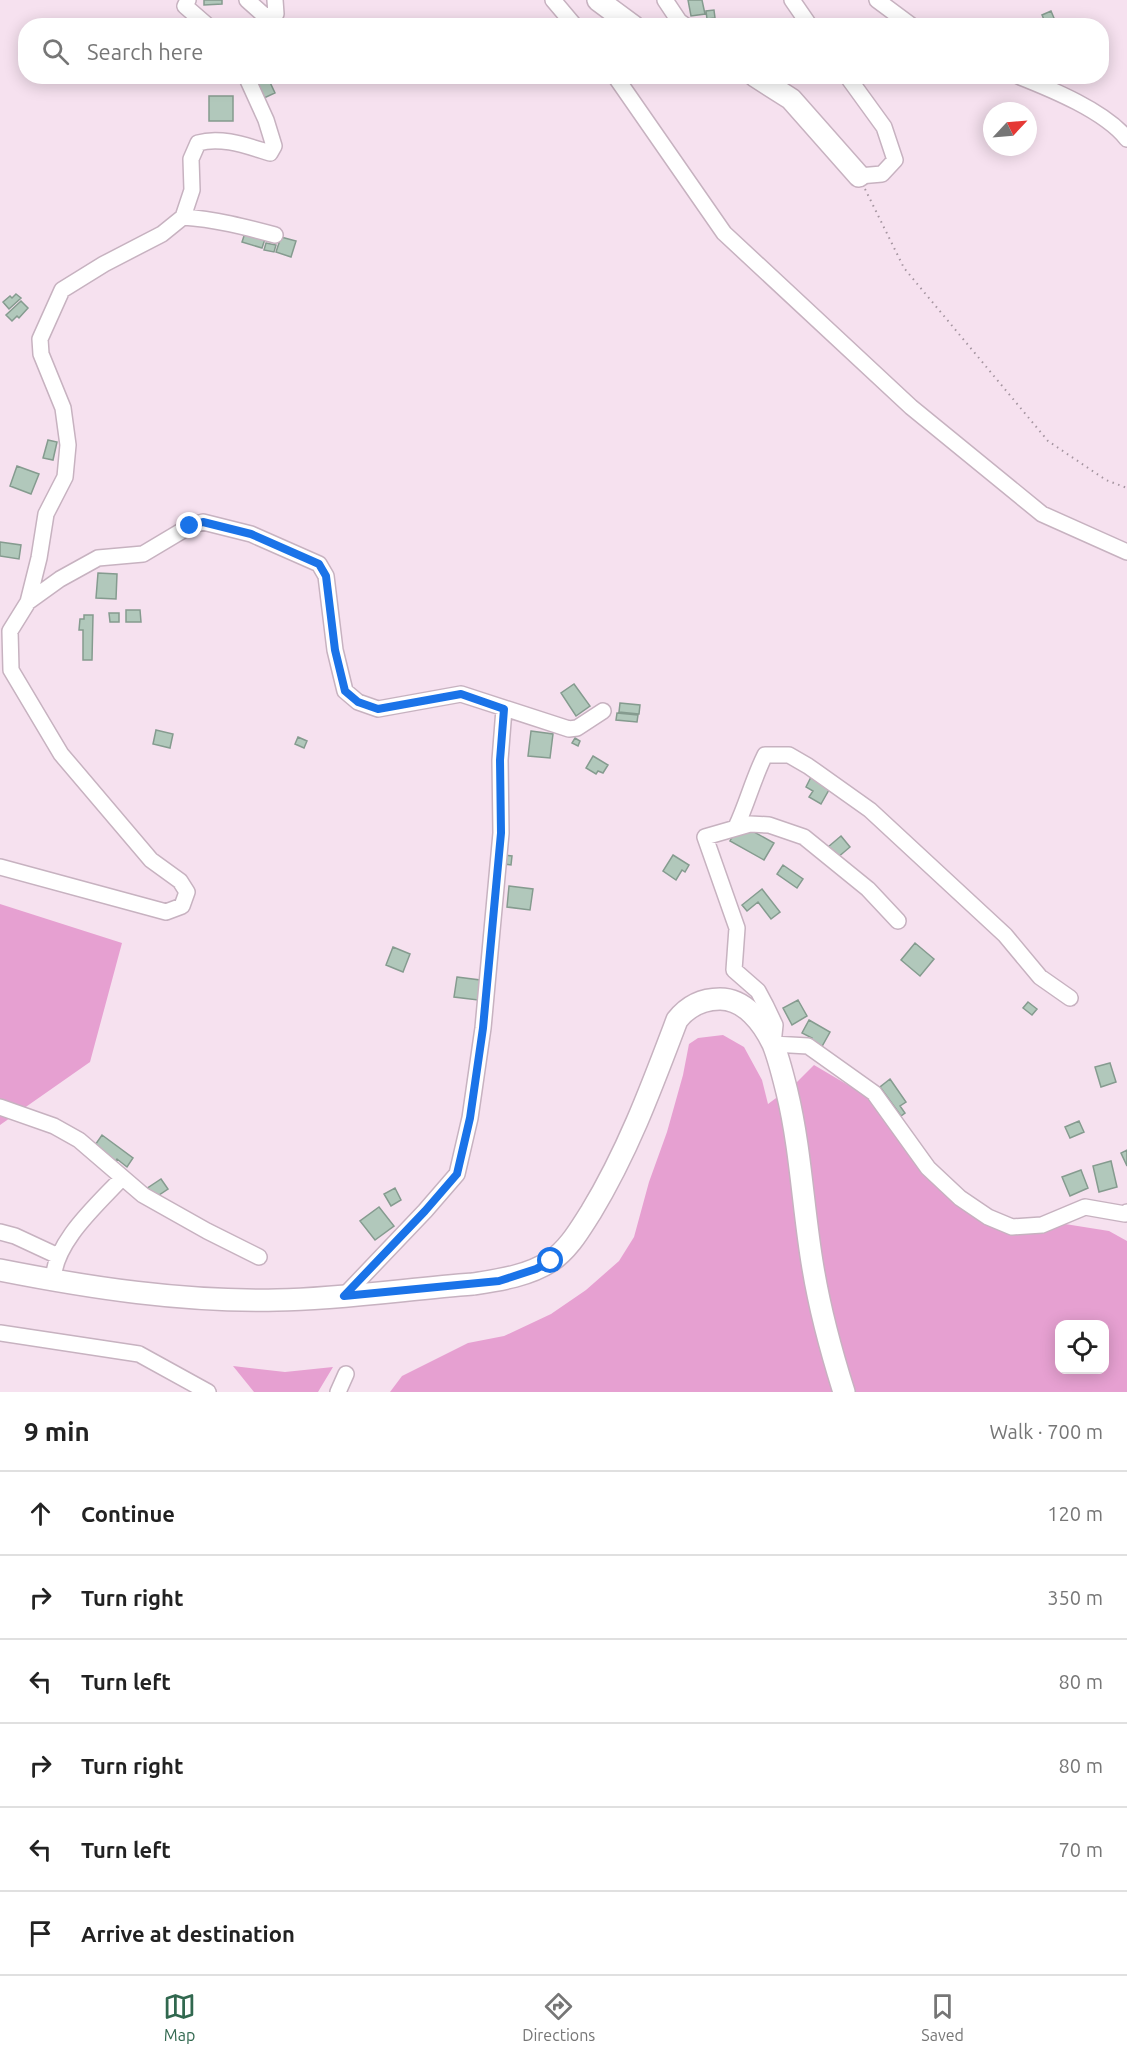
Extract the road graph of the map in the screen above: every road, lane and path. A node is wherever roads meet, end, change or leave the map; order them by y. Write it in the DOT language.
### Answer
graph roads {
  1 [pos="188,0"];
  2 [pos="247,0"];
  3 [pos="275,0"];
  4 [pos="553,0"];
  5 [pos="598,0"];
  6 [pos="665,0"];
  7 [pos="792,0"];
  8 [pos="877,0"];
  9 [pos="198,18"];
  10 [pos="568,18"];
  11 [pos="622,18"];
  12 [pos="677,18"];
  13 [pos="804,18"];
  14 [pos="901,18"];
  15 [pos="250,84"];
  16 [pos="621,84"];
  17 [pos="768,84"];
  18 [pos="853,84"];
  19 [pos="1039,84"];
  20 [pos="1127,140"];
  21 [pos="859,176"];
  22 [pos="183,217"];
  23 [pos="275,235"];
  24 [pos="1127,488"];
  25 [pos="1127,552"];
  26 [pos="28,602"];
  27 [pos="504,709"];
  28 [pos="603,711"];
  29 [pos="736,827"];
  30 [pos="0,867"];
  31 [pos="898,921"];
  32 [pos="1070,998"];
  33 [pos="773,1044"];
  34 [pos="0,1107"];
  35 [pos="122,1178"];
  36 [pos="1127,1212"];
  37 [pos="0,1232"];
  38 [pos="58,1256"];
  39 [pos="259,1257"];
  40 [pos="0,1270"];
  41 [pos="0,1281"];
  42 [pos="53,1281"];
  43 [pos="344,1296"];
  44 [pos="0,1333"];
  45 [pos="346,1374"];
  46 [pos="208,1392"];
  47 [pos="338,1392"];
  48 [pos="832,1392"];
  49 [pos="844,1392"];
  1 -- 9 [label="street"];
  2 -- 3 [label="street"];
  4 -- 10 [label="street"];
  5 -- 11 [label="main road"];
  6 -- 12 [label="street"];
  7 -- 13 [label="street"];
  8 -- 14 [label="street"];
  15 -- 22 [label="street"];
  16 -- 25 [label="street"];
  17 -- 21 [label="main road"];
  18 -- 21 [label="street"];
  19 -- 20 [label="street"];
  21 -- 24 [label="path"];
  22 -- 23 [label="street"];
  22 -- 26 [label="street"];
  26 -- 27 [label="street"];
  26 -- 30 [label="street"];
  27 -- 28 [label="street"];
  27 -- 43 [label="street"];
  29 -- 31 [label="street"];
  29 -- 32 [label="street"];
  29 -- 33 [label="street"];
  33 -- 36 [label="street"];
  33 -- 43 [label="main road"];
  33 -- 49 [label="main road"];
  34 -- 35 [label="street"];
  35 -- 38 [label="street"];
  35 -- 39 [label="street"];
  37 -- 38 [label="street"];
  38 -- 42 [label="street"];
  40 -- 42 [label="main road"];
  41 -- 48 [label="main road"];
  42 -- 43 [label="main road"];
  44 -- 46 [label="street"];
  45 -- 47 [label="street"];
}
